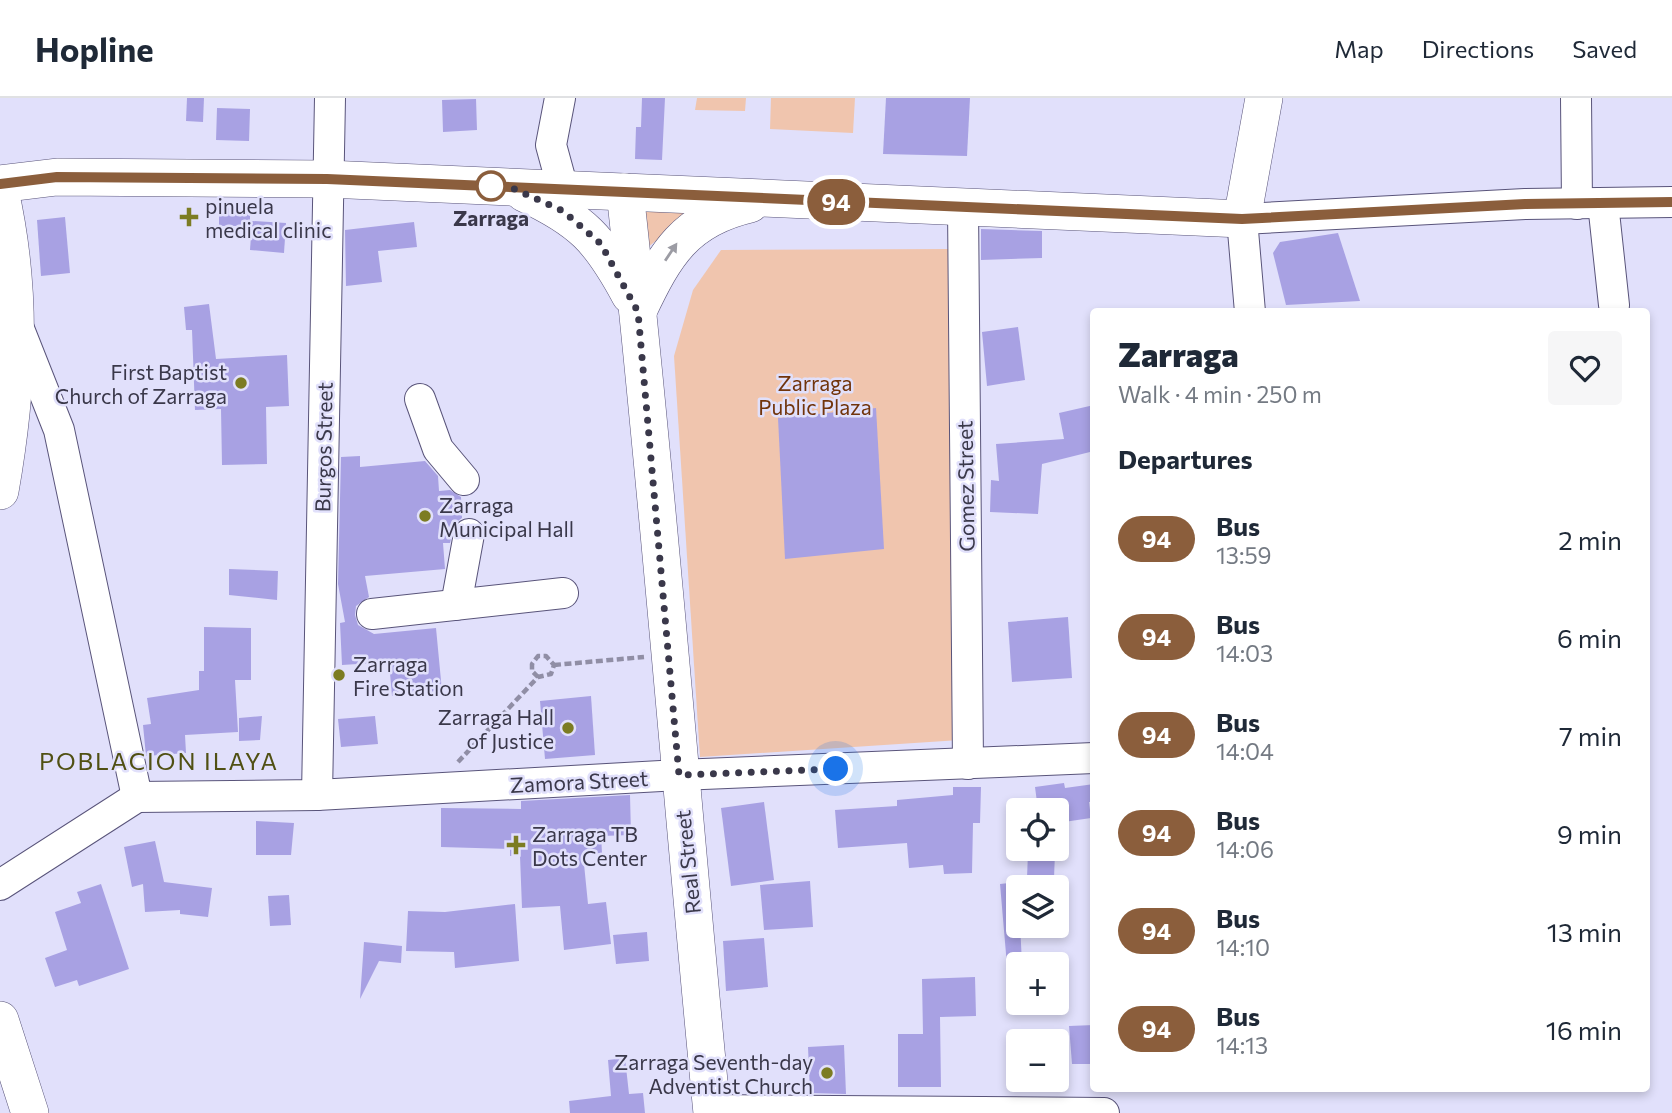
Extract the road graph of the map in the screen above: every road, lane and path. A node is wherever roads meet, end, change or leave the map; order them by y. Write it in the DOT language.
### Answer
graph roads {
  1 [pos="330,98"];
  2 [pos="560,98"];
  3 [pos="1264,98"];
  4 [pos="1576,98"];
  5 [pos="327,179"];
  6 [pos="0,184"];
  7 [pos="510,187"];
  8 [pos="563,189"];
  9 [pos="0,191"];
  10 [pos="625,192"];
  11 [pos="768,199"];
  12 [pos="1672,202"];
  13 [pos="1590,204"];
  14 [pos="963,208"];
  15 [pos="1242,219"];
  16 [pos="1614,305"];
  17 [pos="1250,308"];
  18 [pos="638,312"];
  19 [pos="17,324"];
  20 [pos="420,398"];
  21 [pos="464,480"];
  22 [pos="0,491"];
  23 [pos="469,534"];
  24 [pos="563,593"];
  25 [pos="456,605"];
  26 [pos="372,614"];
  27 [pos="669,655"];
  28 [pos="554,665"];
  29 [pos="538,677"];
  30 [pos="1090,758"];
  31 [pos="968,764"];
  32 [pos="679,775"];
  33 [pos="434,789"];
  34 [pos="317,795"];
  35 [pos="137,797"];
  36 [pos="0,885"];
  37 [pos="0,1020"];
  38 [pos="712,1111"];
  39 [pos="30,1113"];
  40 [pos="1104,1113"];
  1 -- 5 [label="street, Burgos Street"];
  2 -- 8 [label="street"];
  3 -- 15 [label="main road"];
  4 -- 13 [label="street"];
  5 -- 6 [label="main road"];
  5 -- 7 [label="main road"];
  5 -- 34 [label="street, Burgos Street"];
  7 -- 8 [label="main road"];
  7 -- 18 [label="main road"];
  8 -- 10 [label="main road"];
  9 -- 19 [label="main road"];
  10 -- 11 [label="main road"];
  10 -- 18 [label="main road, Real Street"];
  11 -- 14 [label="main road"];
  18 -- 11 [label="main road, one-way"];
  12 -- 13 [label="street"];
  13 -- 15 [label="street"];
  13 -- 16 [label="street"];
  14 -- 15 [label="main road"];
  14 -- 31 [label="street, Gomez Street"];
  15 -- 17 [label="street"];
  18 -- 27 [label="main road, Real Street"];
  19 -- 22 [label="main road"];
  19 -- 35 [label="street"];
  20 -- 21 [label="street"];
  23 -- 25 [label="street"];
  24 -- 25 [label="street"];
  25 -- 26 [label="street"];
  27 -- 28 [label="path"];
  27 -- 32 [label="main road, Real Street"];
  28 -- 29 [label="path"];
  28 -- 29 [label="path"];
  29 -- 33 [label="path"];
  30 -- 31 [label="street, Zamora Street"];
  31 -- 32 [label="street, Zamora Street"];
  32 -- 33 [label="street, Zamora Street"];
  32 -- 38 [label="main road, Real Street"];
  33 -- 34 [label="street, Zamora Street"];
  34 -- 35 [label="street, Zamora Street"];
  35 -- 36 [label="street"];
  37 -- 39 [label="main road"];
  38 -- 40 [label="street"];
}
